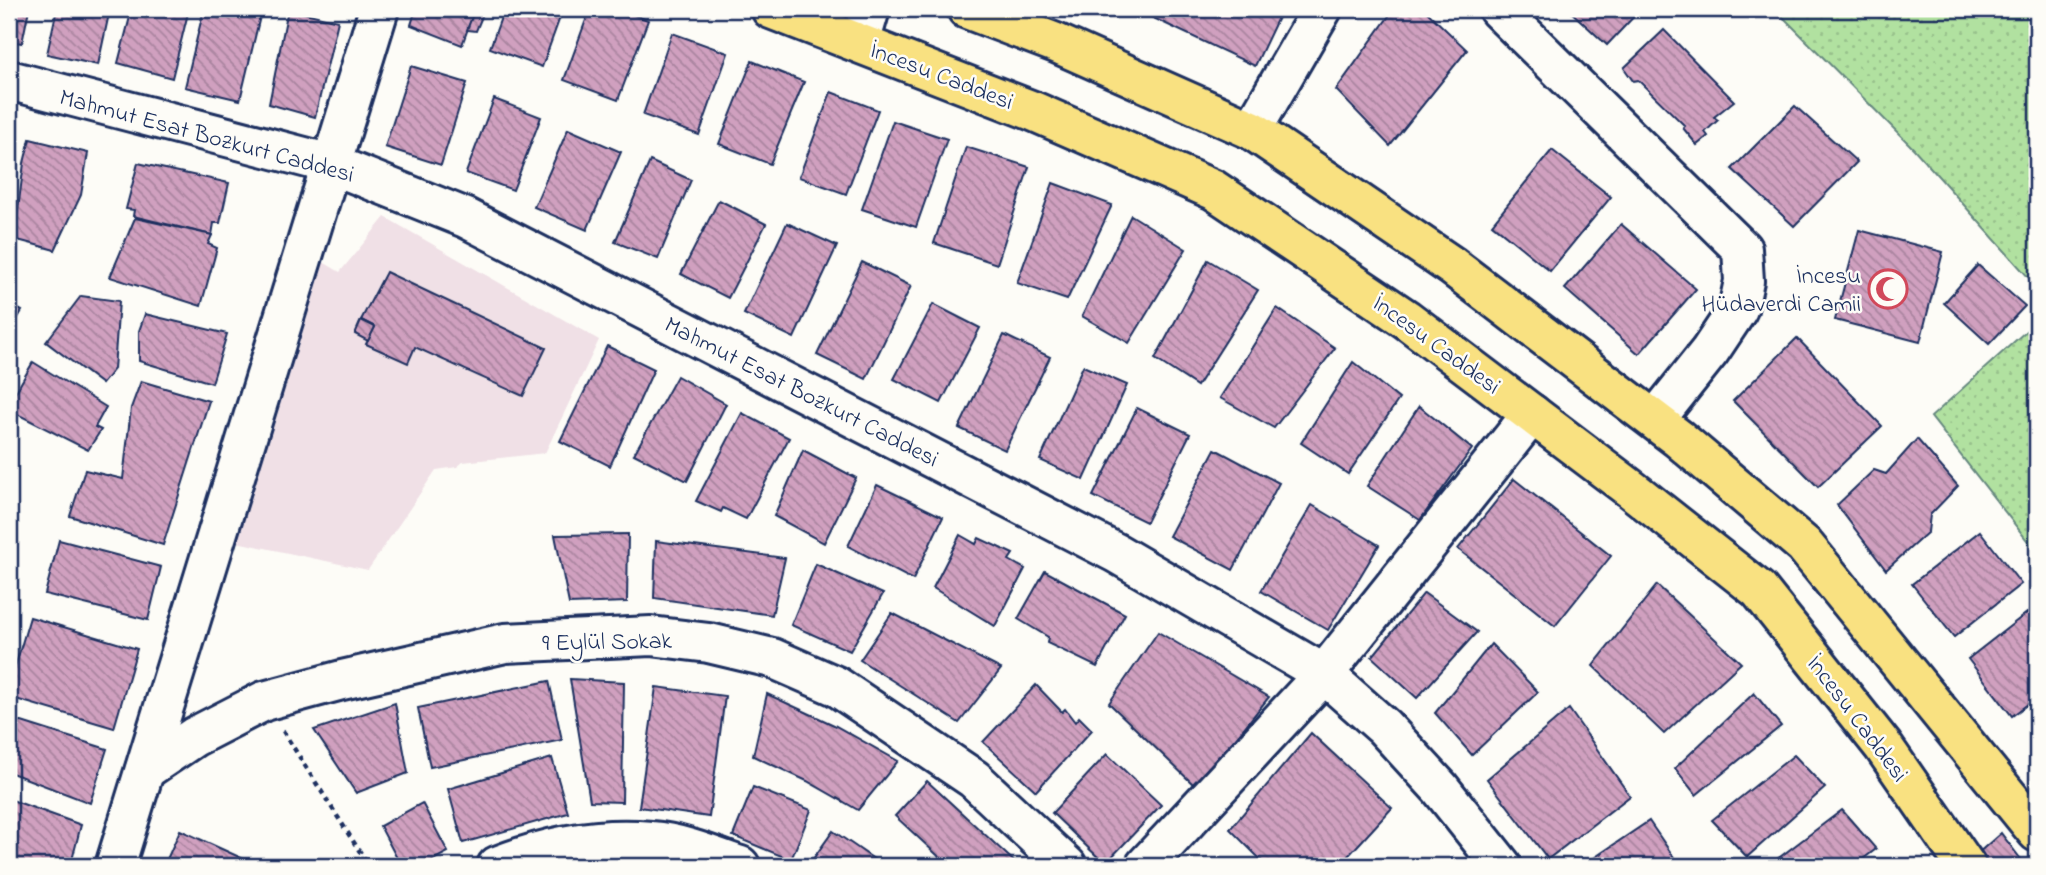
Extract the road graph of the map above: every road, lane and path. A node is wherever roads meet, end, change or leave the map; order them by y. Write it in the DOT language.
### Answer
graph roads {
  1 [pos="379,9"];
  2 [pos="771,9"];
  3 [pos="967,9"];
  4 [pos="1322,9"];
  5 [pos="1498,9"];
  6 [pos="865,26"];
  7 [pos="9,80"];
  8 [pos="1252,130"];
  9 [pos="331,164"];
  10 [pos="1532,414"];
  11 [pos="1655,420"];
  12 [pos="1324,674"];
  13 [pos="264,701"];
  14 [pos="145,770"];
  15 [pos="2037,832"];
  16 [pos="115,866"];
  17 [pos="369,866"];
  18 [pos="496,866"];
  19 [pos="740,866"];
  20 [pos="1067,866"];
  21 [pos="1145,866"];
  22 [pos="1502,866"];
  23 [pos="1966,866"];
  1 -- 9 [label="street"];
  2 -- 6 [label="main road, İncesu Caddesi"];
  3 -- 8 [label="main road"];
  4 -- 8 [label="street"];
  5 -- 11 [label="street"];
  6 -- 10 [label="main road, İncesu Caddesi"];
  7 -- 9 [label="street, Mahmut Esat Bozkurt Caddesi"];
  8 -- 11 [label="main road"];
  9 -- 12 [label="street, Mahmut Esat Bozkurt Caddesi"];
  9 -- 14 [label="street"];
  10 -- 12 [label="street"];
  10 -- 23 [label="main road, İncesu Caddesi"];
  11 -- 15 [label="main road"];
  12 -- 21 [label="street"];
  12 -- 22 [label="street, Mahmut Esat Bozkurt Caddesi"];
  13 -- 14 [label="street, 9 Eylül Sokak"];
  13 -- 17 [label="path"];
  13 -- 20 [label="street, 9 Eylül Sokak"];
  14 -- 16 [label="street"];
  18 -- 19 [label="street"];
}
